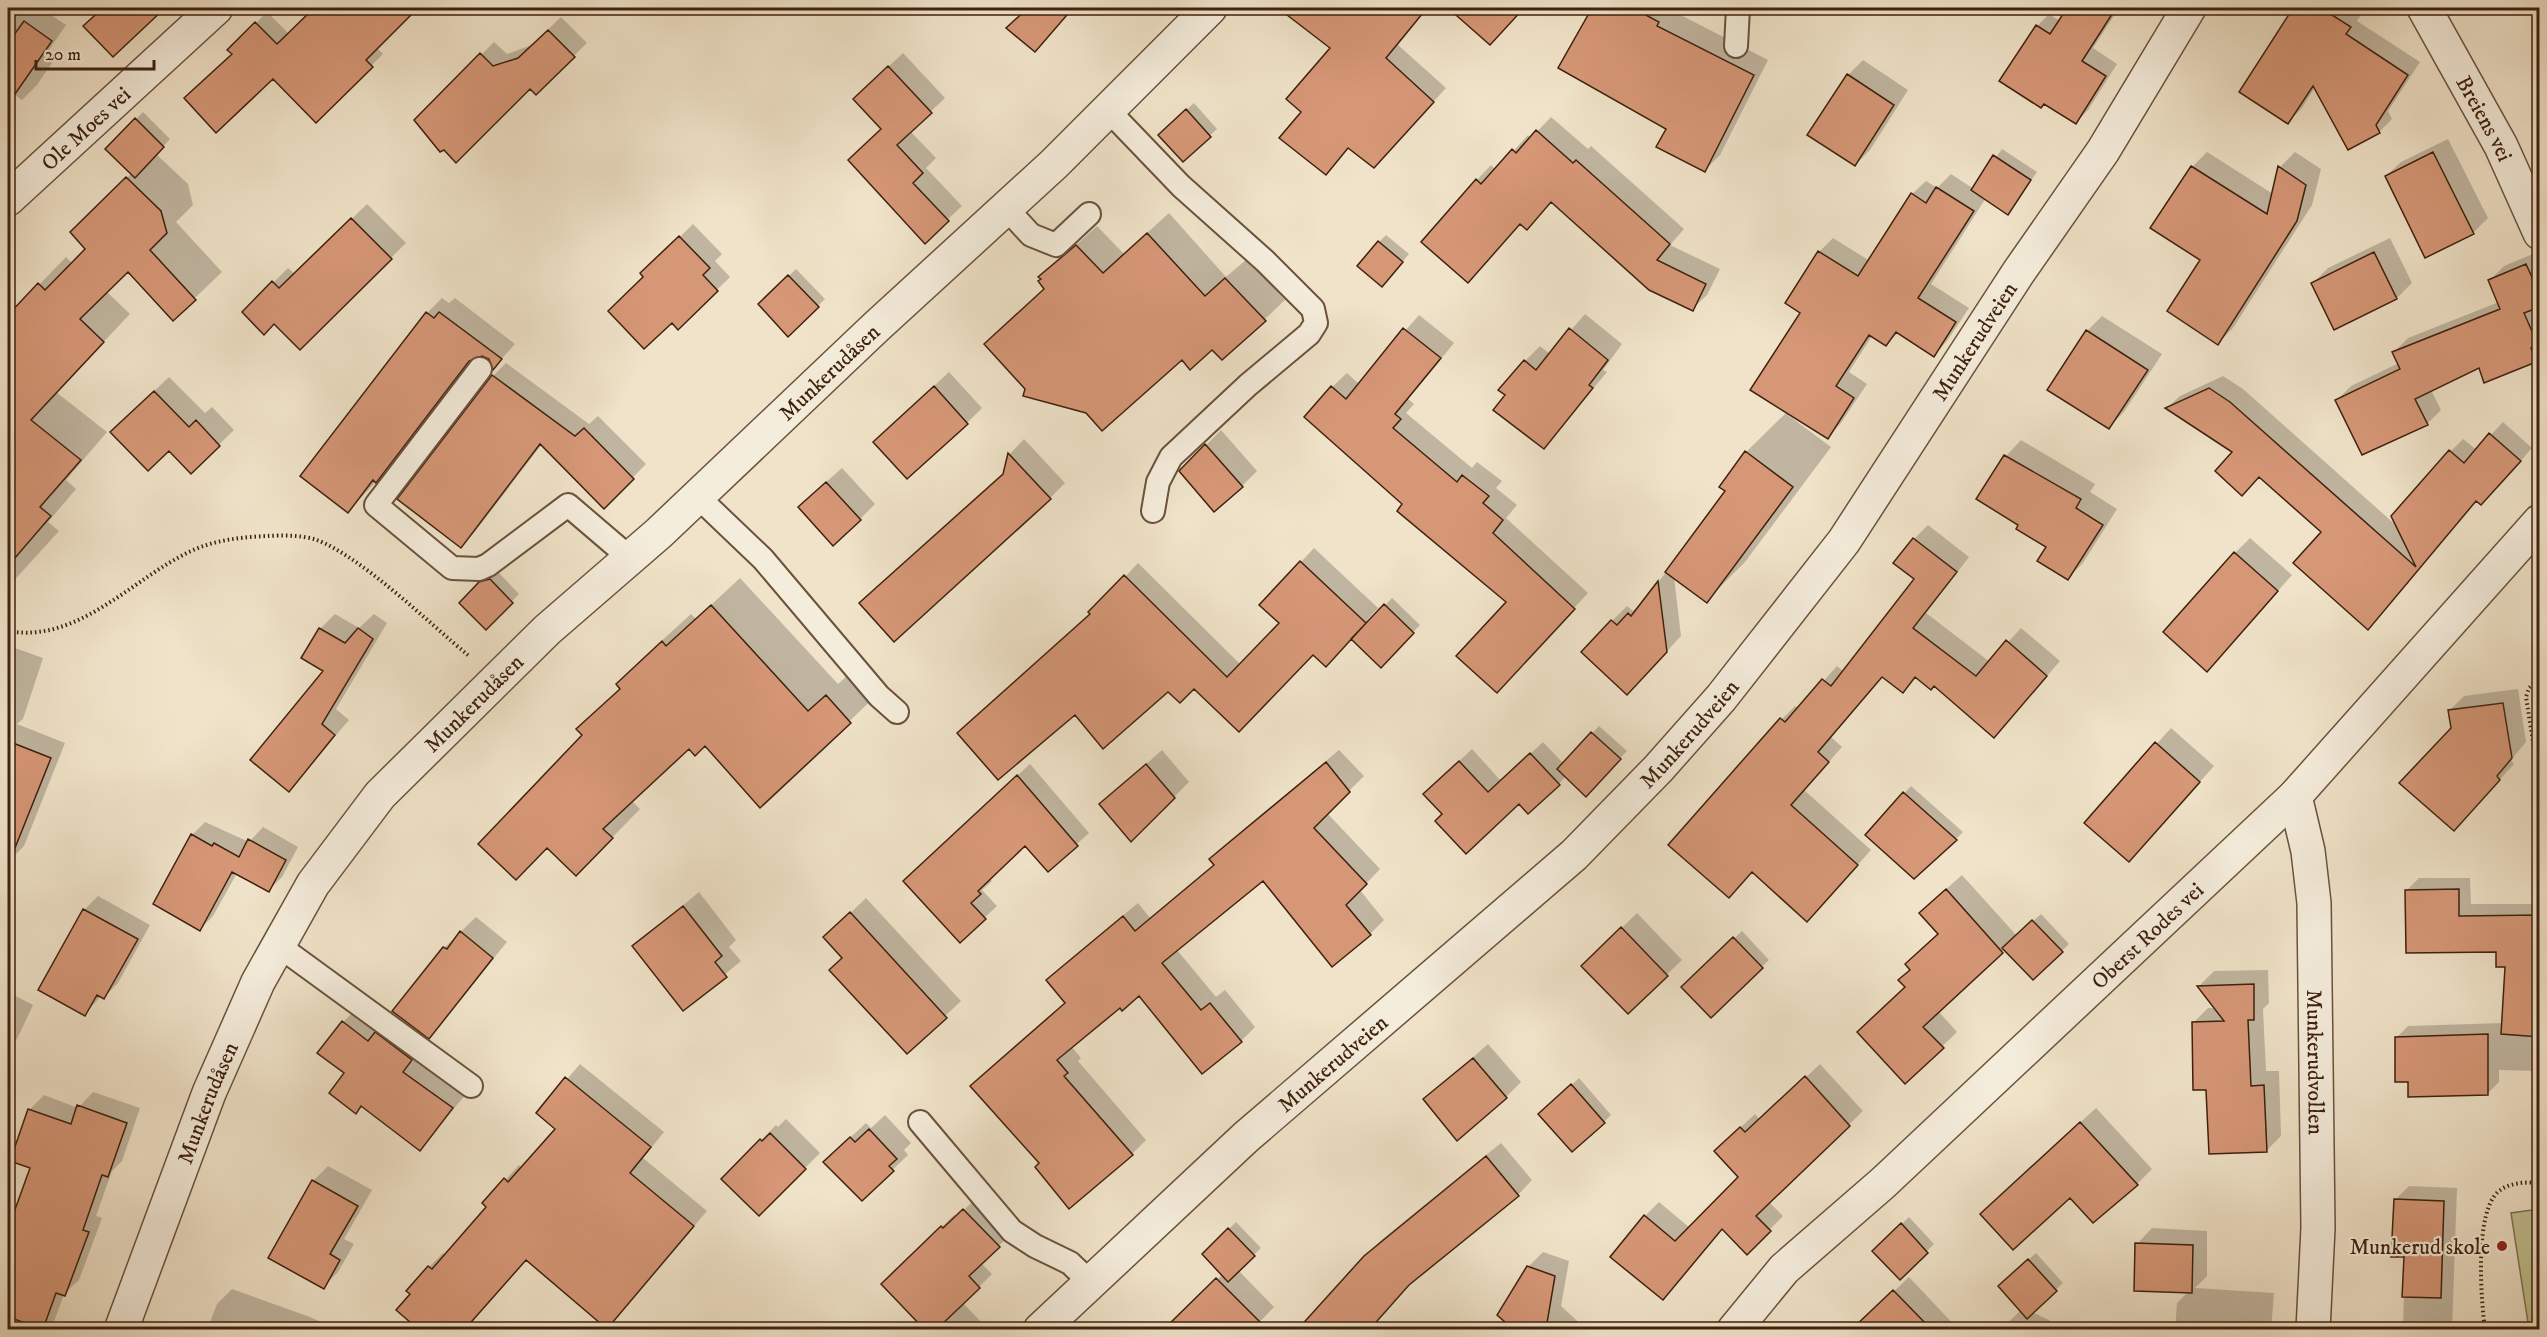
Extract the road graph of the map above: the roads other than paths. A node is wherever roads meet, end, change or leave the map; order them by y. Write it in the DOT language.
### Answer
graph roads {
  1 [pos="216,8"];
  2 [pos="1210,8"];
  3 [pos="1738,8"];
  4 [pos="2189,8"];
  5 [pos="2424,8"];
  6 [pos="1736,46"];
  7 [pos="1109,111"];
  8 [pos="8,199"];
  9 [pos="1006,208"];
  10 [pos="1089,214"];
  11 [pos="2540,233"];
  12 [pos="480,369"];
  13 [pos="697,496"];
  14 [pos="1153,511"];
  15 [pos="2540,521"];
  16 [pos="630,558"];
  17 [pos="897,712"];
  18 [pos="2295,796"];
  19 [pos="279,946"];
  20 [pos="471,1086"];
  21 [pos="920,1122"];
  22 [pos="1090,1282"];
  23 [pos="1049,1326"];
  24 [pos="121,1329"];
  25 [pos="1734,1329"];
  26 [pos="2313,1329"];
  1 -- 8 [label="street, Ole Moes vei"];
  2 -- 7 [label="street, Munkerudåsen"];
  3 -- 6 [label="lane"];
  4 -- 22 [label="street, Munkerudveien"];
  5 -- 11 [label="street, Breiens vei"];
  7 -- 9 [label="street, Munkerudåsen"];
  7 -- 14 [label="lane"];
  9 -- 10 [label="lane"];
  9 -- 13 [label="street, Munkerudåsen"];
  12 -- 16 [label="lane"];
  13 -- 16 [label="street, Munkerudåsen"];
  13 -- 17 [label="lane"];
  15 -- 18 [label="street, Oberst Rodes vei"];
  16 -- 19 [label="street, Munkerudåsen"];
  18 -- 25 [label="street, Oberst Rodes vei"];
  18 -- 26 [label="street, Munkerudvollen"];
  19 -- 20 [label="lane"];
  19 -- 24 [label="street, Munkerudåsen"];
  21 -- 22 [label="lane"];
  22 -- 23 [label="street, Munkerudveien"];
}
